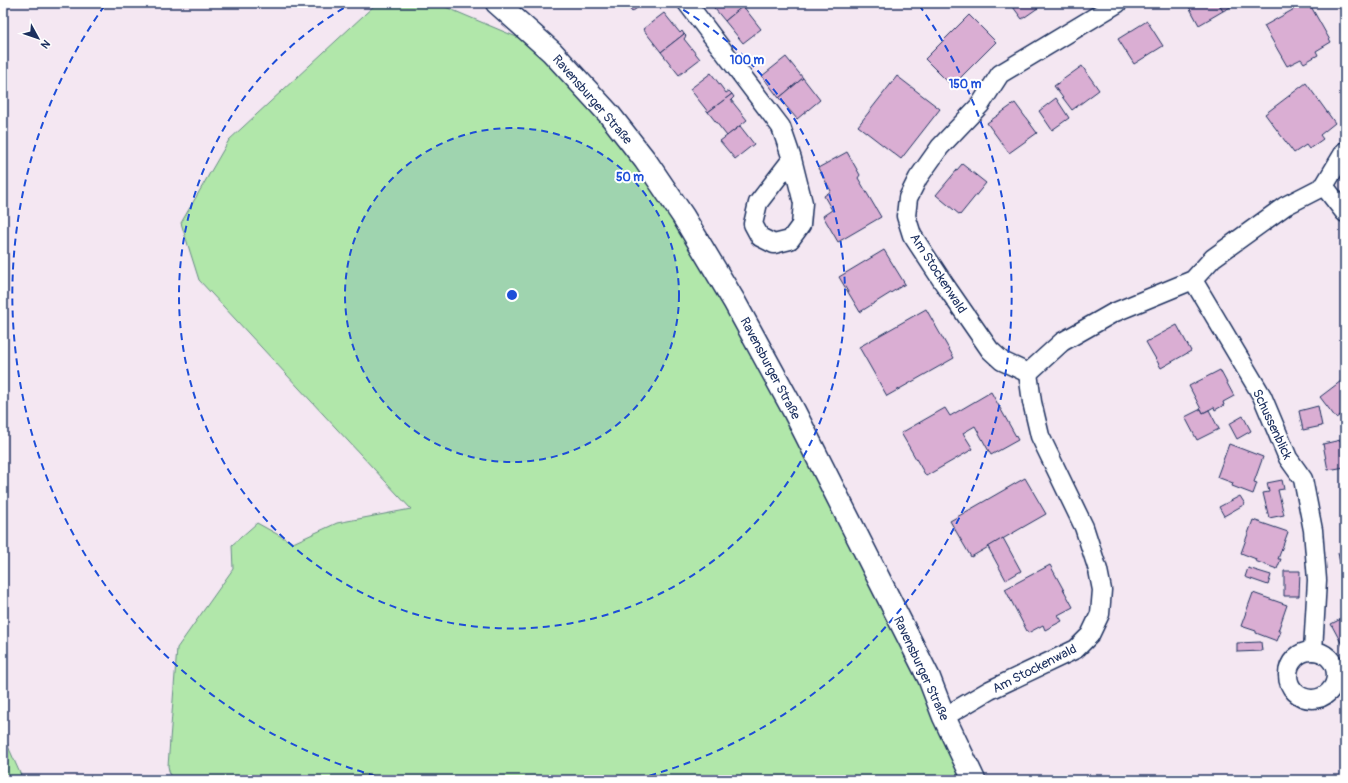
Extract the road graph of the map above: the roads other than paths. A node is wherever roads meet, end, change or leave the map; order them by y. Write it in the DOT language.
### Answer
graph roads {
  1 [pos="497,3"];
  2 [pos="687,3"];
  3 [pos="1118,3"];
  4 [pos="1345,151"];
  5 [pos="792,159"];
  6 [pos="1324,186"];
  7 [pos="1345,213"];
  8 [pos="1193,280"];
  9 [pos="1028,373"];
  10 [pos="1313,651"];
  11 [pos="944,717"];
  12 [pos="974,780"];
  1 -- 11 [label="main road, Ravensburger Straße"];
  2 -- 5 [label="street"];
  3 -- 9 [label="street, Am Stockenwald"];
  4 -- 6 [label="street"];
  6 -- 7 [label="street"];
  6 -- 8 [label="street"];
  8 -- 9 [label="street"];
  8 -- 10 [label="street, Schussenblick"];
  9 -- 11 [label="street, Am Stockenwald"];
  11 -- 12 [label="main road, Ravensburger Straße"];
}
